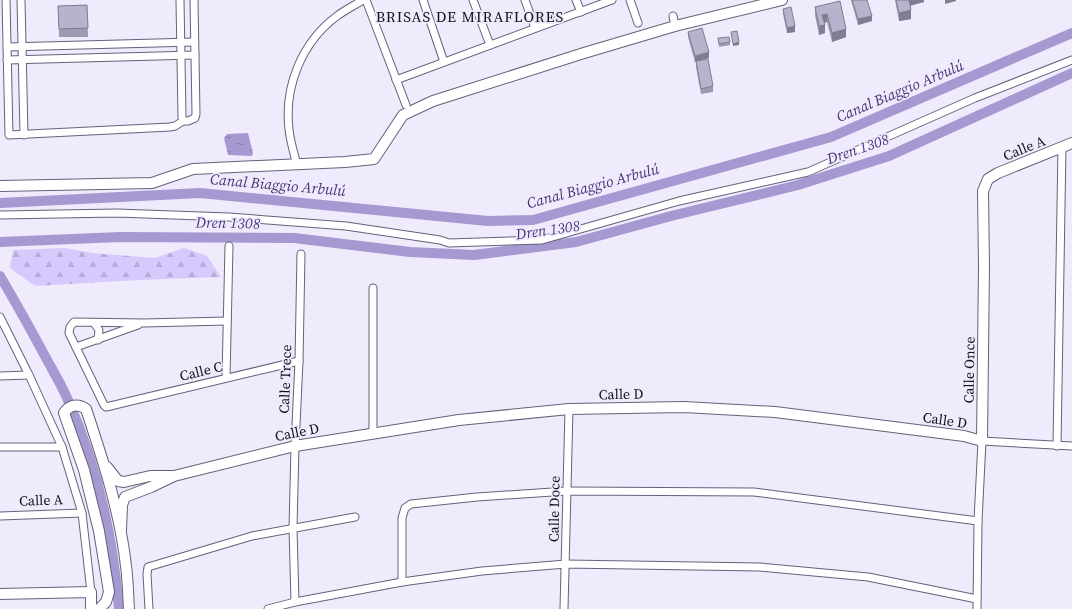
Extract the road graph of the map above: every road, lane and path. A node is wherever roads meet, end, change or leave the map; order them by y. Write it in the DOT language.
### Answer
graph roads {
  1 [pos="6,0"];
  2 [pos="20,0"];
  3 [pos="180,0"];
  4 [pos="194,0"];
  5 [pos="365,0"];
  6 [pos="423,0"];
  7 [pos="473,0"];
  8 [pos="525,0"];
  9 [pos="576,0"];
  10 [pos="612,0"];
  11 [pos="630,0"];
  12 [pos="782,0"];
  13 [pos="580,12"];
  14 [pos="638,23"];
  15 [pos="535,28"];
  16 [pos="180,42"];
  17 [pos="194,42"];
  18 [pos="490,45"];
  19 [pos="7,47"];
  20 [pos="22,47"];
  21 [pos="195,55"];
  22 [pos="180,56"];
  23 [pos="7,60"];
  24 [pos="22,60"];
  25 [pos="1072,60"];
  26 [pos="444,62"];
  27 [pos="396,80"];
  28 [pos="406,105"];
  29 [pos="183,120"];
  30 [pos="24,135"];
  31 [pos="1067,145"];
  32 [pos="297,165"];
  33 [pos="988,180"];
  34 [pos="0,186"];
  35 [pos="0,216"];
  36 [pos="229,246"];
  37 [pos="301,254"];
  38 [pos="373,288"];
  39 [pos="0,317"];
  40 [pos="227,321"];
  41 [pos="94,323"];
  42 [pos="144,323"];
  43 [pos="98,340"];
  44 [pos="76,347"];
  45 [pos="299,361"];
  46 [pos="29,375"];
  47 [pos="0,376"];
  48 [pos="226,378"];
  49 [pos="569,409"];
  50 [pos="373,433"];
  51 [pos="982,441"];
  52 [pos="295,446"];
  53 [pos="1057,446"];
  54 [pos="1072,446"];
  55 [pos="0,447"];
  56 [pos="62,447"];
  57 [pos="103,458"];
  58 [pos="174,476"];
  59 [pos="567,491"];
  60 [pos="82,513"];
  61 [pos="0,516"];
  62 [pos="355,517"];
  63 [pos="978,521"];
  64 [pos="293,528"];
  65 [pos="121,530"];
  66 [pos="566,564"];
  67 [pos="402,582"];
  68 [pos="91,592"];
  69 [pos="0,594"];
  70 [pos="977,599"];
  71 [pos="295,602"];
  72 [pos="91,609"];
  73 [pos="98,609"];
  74 [pos="129,609"];
  75 [pos="149,609"];
  76 [pos="268,609"];
  77 [pos="564,609"];
  78 [pos="977,609"];
  1 -- 19 [label="street"];
  2 -- 20 [label="street"];
  3 -- 16 [label="street"];
  4 -- 17 [label="street"];
  5 -- 27 [label="street"];
  5 -- 32 [label="street"];
  6 -- 26 [label="street"];
  7 -- 18 [label="street"];
  8 -- 15 [label="street"];
  9 -- 13 [label="street"];
  10 -- 13 [label="street"];
  11 -- 14 [label="street"];
  12 -- 32 [label="street"];
  13 -- 15 [label="street"];
  15 -- 18 [label="street"];
  16 -- 17 [label="street"];
  16 -- 20 [label="street"];
  16 -- 22 [label="street"];
  17 -- 21 [label="street"];
  18 -- 26 [label="street"];
  19 -- 20 [label="street"];
  19 -- 23 [label="street"];
  20 -- 24 [label="street"];
  21 -- 22 [label="street"];
  21 -- 29 [label="street"];
  22 -- 24 [label="street"];
  22 -- 29 [label="street"];
  23 -- 24 [label="street"];
  23 -- 30 [label="street"];
  24 -- 30 [label="street"];
  25 -- 35 [label="street"];
  26 -- 27 [label="street"];
  27 -- 28 [label="street"];
  29 -- 30 [label="street"];
  31 -- 33 [label="street, Calle A"];
  31 -- 53 [label="street"];
  32 -- 34 [label="street"];
  33 -- 51 [label="street, Calle Once"];
  36 -- 40 [label="street"];
  37 -- 45 [label="street, Calle Trece"];
  38 -- 50 [label="street"];
  39 -- 46 [label="street"];
  40 -- 42 [label="street"];
  40 -- 48 [label="street"];
  41 -- 42 [label="street"];
  41 -- 43 [label="street"];
  41 -- 44 [label="street"];
  42 -- 43 [label="street"];
  43 -- 44 [label="street"];
  44 -- 48 [label="street, Calle C"];
  45 -- 48 [label="street, Calle C"];
  45 -- 52 [label="street, Calle Trece"];
  46 -- 47 [label="street"];
  46 -- 56 [label="street"];
  49 -- 50 [label="street, Calle D"];
  49 -- 51 [label="street, Calle D"];
  49 -- 59 [label="street, Calle Doce"];
  50 -- 52 [label="street, Calle D"];
  51 -- 53 [label="street, Calle D"];
  51 -- 63 [label="street, Calle Once"];
  52 -- 58 [label="street, Calle D"];
  52 -- 64 [label="street, Calle Trece"];
  53 -- 54 [label="street, Calle D"];
  55 -- 56 [label="street"];
  56 -- 60 [label="street"];
  57 -- 58 [label="street, Calle D"];
  57 -- 65 [label="street"];
  57 -- 73 [label="street"];
  58 -- 65 [label="street, Calle D"];
  59 -- 63 [label="street"];
  59 -- 66 [label="street, Calle Doce"];
  59 -- 67 [label="street"];
  60 -- 61 [label="street, Calle A"];
  60 -- 68 [label="street"];
  62 -- 64 [label="street"];
  63 -- 70 [label="street, Calle Once"];
  64 -- 71 [label="street, Calle Trece"];
  64 -- 75 [label="street"];
  65 -- 74 [label="street"];
  66 -- 67 [label="street"];
  66 -- 70 [label="street"];
  66 -- 77 [label="street, Calle Doce"];
  67 -- 71 [label="street"];
  68 -- 69 [label="street"];
  68 -- 72 [label="street"];
  70 -- 78 [label="street, Calle Once"];
  71 -- 76 [label="street"];
}
